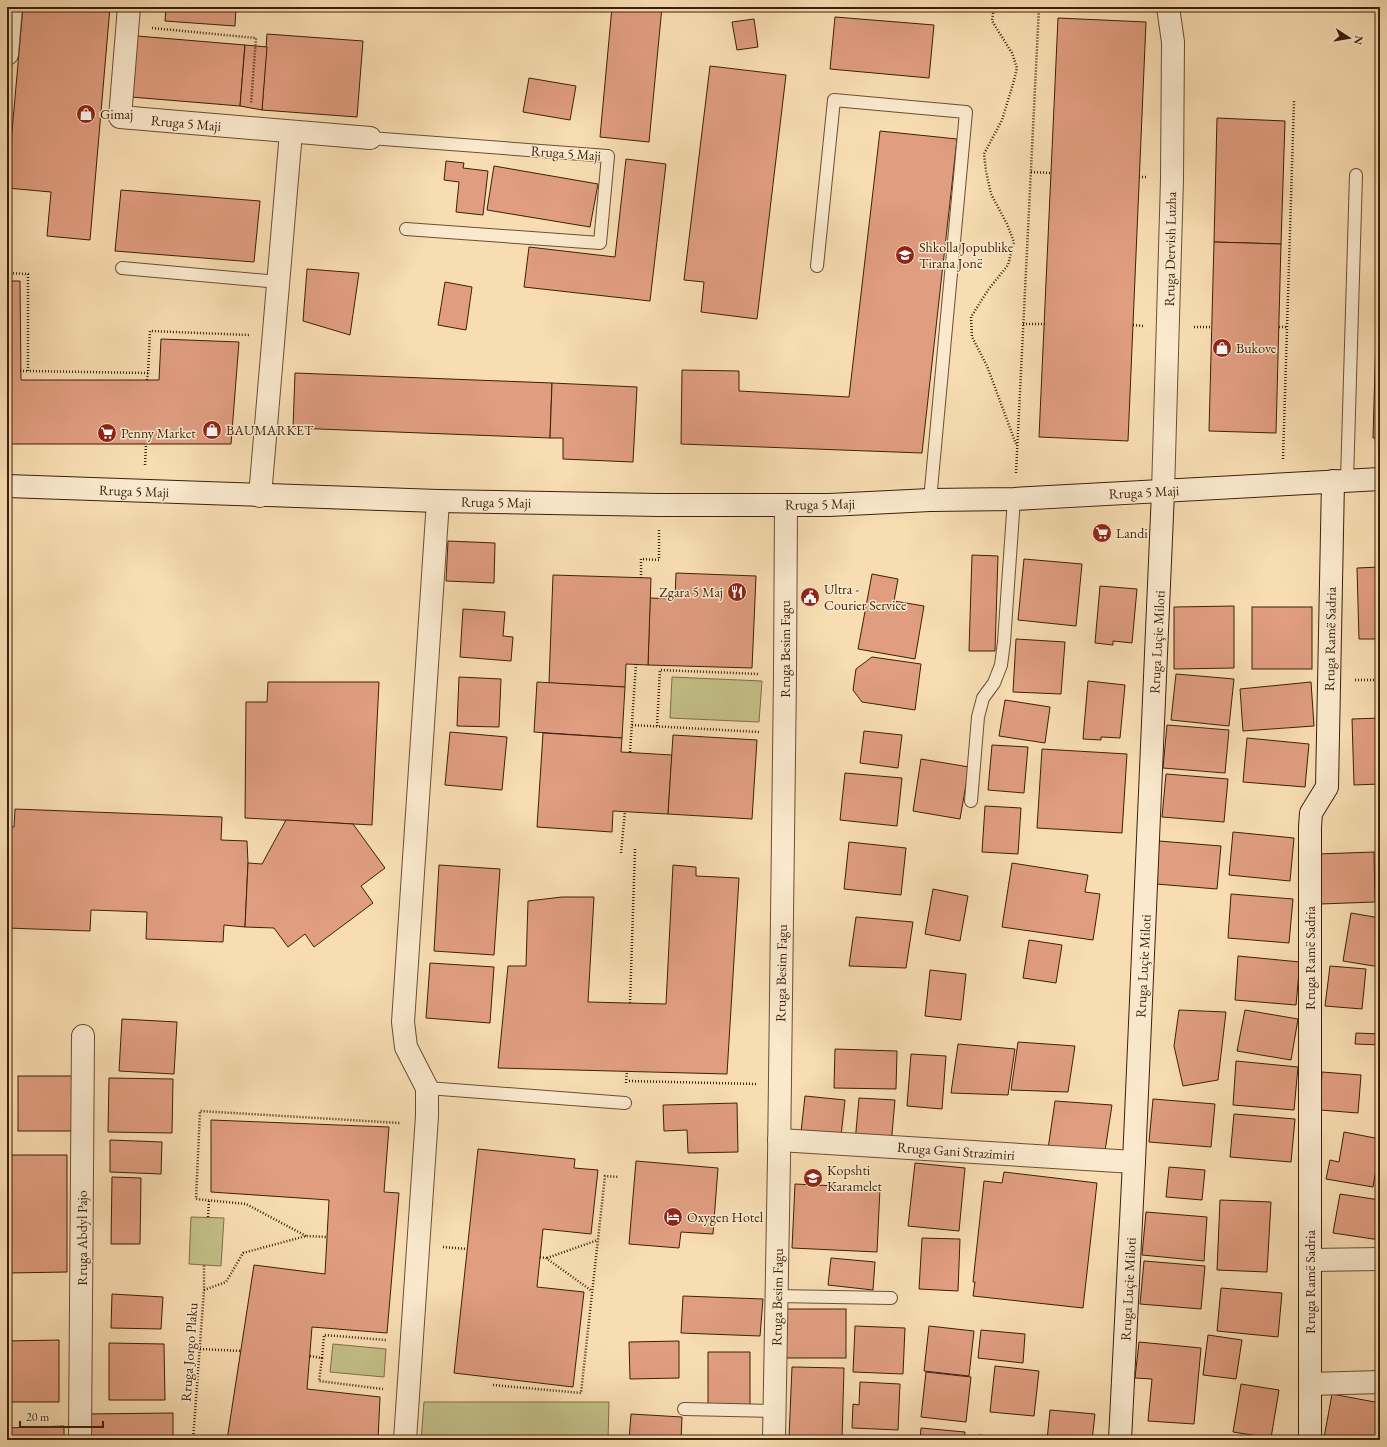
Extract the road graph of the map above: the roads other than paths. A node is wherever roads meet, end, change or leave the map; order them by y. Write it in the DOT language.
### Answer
graph roads {
  1 [pos="11,7"];
  2 [pos="1168,7"];
  3 [pos="128,16"];
  4 [pos="7,54"];
  5 [pos="290,132"];
  6 [pos="370,138"];
  7 [pos="1356,175"];
  8 [pos="406,229"];
  9 [pos="817,266"];
  10 [pos="122,268"];
  11 [pos="278,282"];
  12 [pos="1380,479"];
  13 [pos="1340,481"];
  14 [pos="7,486"];
  15 [pos="1164,492"];
  16 [pos="260,496"];
  17 [pos="1014,499"];
  18 [pos="930,500"];
  19 [pos="438,501"];
  20 [pos="786,505"];
  21 [pos="971,801"];
  22 [pos="83,1036"];
  23 [pos="427,1088"];
  24 [pos="625,1103"];
  25 [pos="779,1140"];
  26 [pos="1134,1162"];
  27 [pos="1380,1259"];
  28 [pos="1310,1260"];
  29 [pos="776,1296"];
  30 [pos="891,1298"];
  31 [pos="1380,1382"];
  32 [pos="1310,1384"];
  33 [pos="684,1409"];
  34 [pos="774,1411"];
  35 [pos="80,1440"];
  36 [pos="405,1440"];
  37 [pos="774,1440"];
  38 [pos="1120,1440"];
  39 [pos="1310,1440"];
  1 -- 4 [label="street"];
  2 -- 15 [label="street, Rruga Dervish Luzha"];
  3 -- 5 [label="street, Rruga 5 Maji"];
  5 -- 6 [label="street, Rruga 5 Maji"];
  5 -- 11 [label="street"];
  6 -- 8 [label="lane, Rruga 5 Maji"];
  7 -- 13 [label="lane"];
  9 -- 18 [label="lane"];
  10 -- 11 [label="lane"];
  11 -- 16 [label="street"];
  12 -- 13 [label="street, Rruga 5 Maji"];
  13 -- 15 [label="street, Rruga 5 Maji"];
  13 -- 28 [label="street, Rruga Ramë Sadria"];
  14 -- 16 [label="street, Rruga 5 Maji"];
  15 -- 17 [label="street, Rruga 5 Maji"];
  15 -- 26 [label="street, Rruga Luçie Miloti"];
  16 -- 19 [label="street, Rruga 5 Maji"];
  17 -- 18 [label="street, Rruga 5 Maji"];
  17 -- 21 [label="lane"];
  18 -- 20 [label="street, Rruga 5 Maji"];
  19 -- 20 [label="street, Rruga 5 Maji"];
  19 -- 23 [label="street"];
  20 -- 25 [label="street, Rruga Besim Fagu"];
  22 -- 35 [label="street, Rruga Abdyl Pajo"];
  23 -- 24 [label="lane"];
  23 -- 36 [label="street"];
  25 -- 26 [label="street, Rruga Gani Strazimiri"];
  25 -- 29 [label="street, Rruga Besim Fagu"];
  26 -- 38 [label="street, Rruga Luçie Miloti"];
  27 -- 28 [label="street"];
  28 -- 32 [label="street, Rruga Ramë Sadria"];
  29 -- 30 [label="lane"];
  29 -- 34 [label="street, Rruga Besim Fagu"];
  31 -- 32 [label="street"];
  32 -- 39 [label="street, Rruga Ramë Sadria"];
  33 -- 34 [label="lane"];
  34 -- 37 [label="street, Rruga Besim Fagu"];
}
